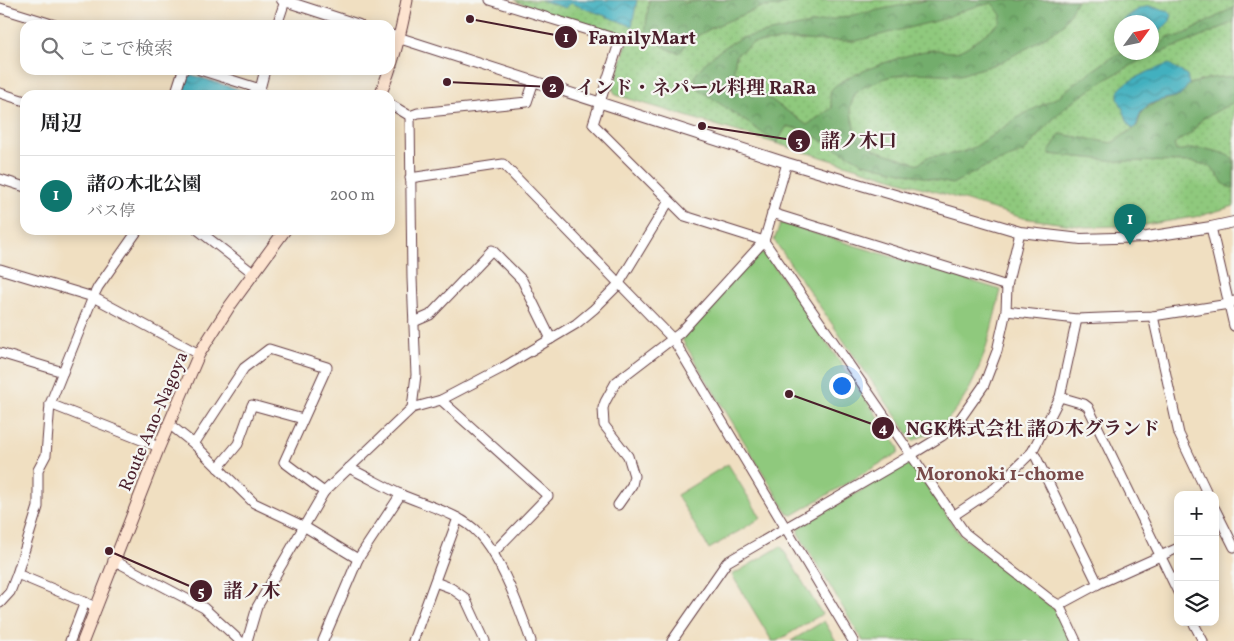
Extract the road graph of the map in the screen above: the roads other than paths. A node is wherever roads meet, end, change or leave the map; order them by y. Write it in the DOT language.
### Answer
graph roads {
  1 [pos="283,0"];
  2 [pos="407,0"];
  3 [pos="490,0"];
  4 [pos="507,2"];
  5 [pos="0,8"];
  6 [pos="39,20"];
  7 [pos="278,20"];
  8 [pos="344,20"];
  9 [pos="395,37"];
  10 [pos="181,75"];
  11 [pos="213,75"];
  12 [pos="263,75"];
  13 [pos="389,75"];
  14 [pos="534,81"];
  15 [pos="177,90"];
  16 [pos="252,90"];
  17 [pos="258,90"];
  18 [pos="382,90"];
  19 [pos="0,93"];
  20 [pos="20,99"];
  21 [pos="601,103"];
  22 [pos="395,107"];
  23 [pos="410,116"];
  24 [pos="787,163"];
  25 [pos="410,178"];
  26 [pos="0,179"];
  27 [pos="20,185"];
  28 [pos="669,201"];
  29 [pos="772,214"];
  30 [pos="1234,222"];
  31 [pos="1211,227"];
  32 [pos="1020,232"];
  33 [pos="134,235"];
  34 [pos="205,235"];
  35 [pos="281,235"];
  36 [pos="764,241"];
  37 [pos="0,269"];
  38 [pos="254,273"];
  39 [pos="618,285"];
  40 [pos="1007,286"];
  41 [pos="93,297"];
  42 [pos="1231,303"];
  43 [pos="1006,311"];
  44 [pos="1153,316"];
  45 [pos="1077,319"];
  46 [pos="414,322"];
  47 [pos="1234,326"];
  48 [pos="551,339"];
  49 [pos="673,339"];
  50 [pos="0,353"];
  51 [pos="199,354"];
  52 [pos="63,372"];
  53 [pos="1060,397"];
  54 [pos="441,400"];
  55 [pos="50,404"];
  56 [pos="412,408"];
  57 [pos="303,419"];
  58 [pos="169,424"];
  59 [pos="194,444"];
  60 [pos="159,447"];
  61 [pos="1032,452"];
  62 [pos="911,455"];
  63 [pos="218,468"];
  64 [pos="349,468"];
  65 [pos="1206,491"];
  66 [pos="324,492"];
  67 [pos="401,494"];
  68 [pos="618,505"];
  69 [pos="953,516"];
  70 [pos="458,518"];
  71 [pos="305,527"];
  72 [pos="786,528"];
  73 [pos="1219,528"];
  74 [pos="1234,547"];
  75 [pos="1174,550"];
  76 [pos="493,553"];
  77 [pos="1160,556"];
  78 [pos="358,559"];
  79 [pos="113,560"];
  80 [pos="17,574"];
  81 [pos="436,582"];
  82 [pos="1098,584"];
  83 [pos="1174,584"];
  84 [pos="85,602"];
  85 [pos="0,603"];
  86 [pos="1059,605"];
  87 [pos="96,607"];
  88 [pos="1196,626"];
  89 [pos="70,641"];
  90 [pos="83,641"];
  91 [pos="240,641"];
  92 [pos="247,641"];
  93 [pos="324,641"];
  94 [pos="413,641"];
  95 [pos="485,641"];
  96 [pos="530,641"];
  97 [pos="672,641"];
  98 [pos="853,641"];
  99 [pos="1076,641"];
  100 [pos="1203,641"];
  1 -- 7 [label="street"];
  1 -- 8 [label="street"];
  2 -- 9 [label="main road"];
  3 -- 4 [label="street"];
  4 -- 21 [label="street"];
  5 -- 6 [label="street"];
  9 -- 14 [label="street"];
  10 -- 15 [label="street"];
  11 -- 16 [label="street"];
  12 -- 17 [label="street"];
  13 -- 18 [label="main road"];
  14 -- 21 [label="street"];
  14 -- 23 [label="street"];
  19 -- 20 [label="street"];
  21 -- 24 [label="street"];
  21 -- 28 [label="street"];
  22 -- 23 [label="street"];
  23 -- 25 [label="street"];
  24 -- 29 [label="street"];
  24 -- 32 [label="street"];
  25 -- 39 [label="street"];
  25 -- 46 [label="street"];
  26 -- 27 [label="street"];
  28 -- 36 [label="street"];
  28 -- 39 [label="street"];
  29 -- 36 [label="street"];
  29 -- 40 [label="street"];
  30 -- 31 [label="street"];
  31 -- 32 [label="street"];
  31 -- 42 [label="street"];
  32 -- 40 [label="street"];
  33 -- 41 [label="street"];
  34 -- 38 [label="street"];
  35 -- 38 [label="main road, Route Ano-Nagoya"];
  36 -- 49 [label="street"];
  36 -- 62 [label="street"];
  37 -- 41 [label="street"];
  38 -- 51 [label="main road, Route Ano-Nagoya"];
  39 -- 48 [label="street"];
  39 -- 49 [label="street"];
  40 -- 43 [label="street"];
  41 -- 51 [label="street"];
  41 -- 52 [label="street"];
  42 -- 44 [label="street"];
  42 -- 47 [label="street"];
  43 -- 45 [label="street"];
  43 -- 62 [label="street"];
  44 -- 45 [label="street"];
  44 -- 65 [label="street"];
  45 -- 53 [label="street"];
  46 -- 48 [label="street"];
  46 -- 56 [label="street"];
  48 -- 54 [label="street"];
  49 -- 68 [label="street"];
  49 -- 72 [label="street"];
  50 -- 52 [label="street"];
  51 -- 58 [label="main road, Route Ano-Nagoya"];
  52 -- 55 [label="street"];
  53 -- 61 [label="street"];
  53 -- 77 [label="street"];
  54 -- 56 [label="street"];
  54 -- 76 [label="street"];
  55 -- 60 [label="street"];
  55 -- 80 [label="street"];
  56 -- 64 [label="street"];
  57 -- 59 [label="street"];
  57 -- 63 [label="street"];
  57 -- 66 [label="street"];
  58 -- 59 [label="street"];
  58 -- 60 [label="main road, Route Ano-Nagoya"];
  59 -- 63 [label="street"];
  60 -- 79 [label="main road, Route Ano-Nagoya"];
  61 -- 69 [label="street"];
  61 -- 82 [label="street"];
  62 -- 69 [label="street"];
  62 -- 72 [label="street"];
  63 -- 71 [label="street"];
  64 -- 66 [label="street"];
  64 -- 67 [label="street"];
  66 -- 71 [label="street"];
  67 -- 70 [label="street"];
  67 -- 78 [label="street"];
  69 -- 86 [label="street"];
  70 -- 76 [label="street"];
  70 -- 81 [label="street"];
  71 -- 78 [label="street"];
  71 -- 92 [label="street"];
  72 -- 97 [label="street"];
  72 -- 98 [label="street"];
  73 -- 74 [label="street"];
  75 -- 77 [label="street"];
  76 -- 96 [label="street"];
  77 -- 82 [label="street"];
  77 -- 83 [label="street"];
  78 -- 93 [label="street"];
  79 -- 87 [label="main road, Route Ano-Nagoya"];
  79 -- 91 [label="street"];
  80 -- 84 [label="street"];
  80 -- 85 [label="street"];
  81 -- 94 [label="street"];
  81 -- 95 [label="street"];
  82 -- 86 [label="street"];
  84 -- 87 [label="street"];
  84 -- 89 [label="street"];
  86 -- 99 [label="street"];
  87 -- 90 [label="main road, Route Ano-Nagoya"];
  88 -- 100 [label="street"];
}
